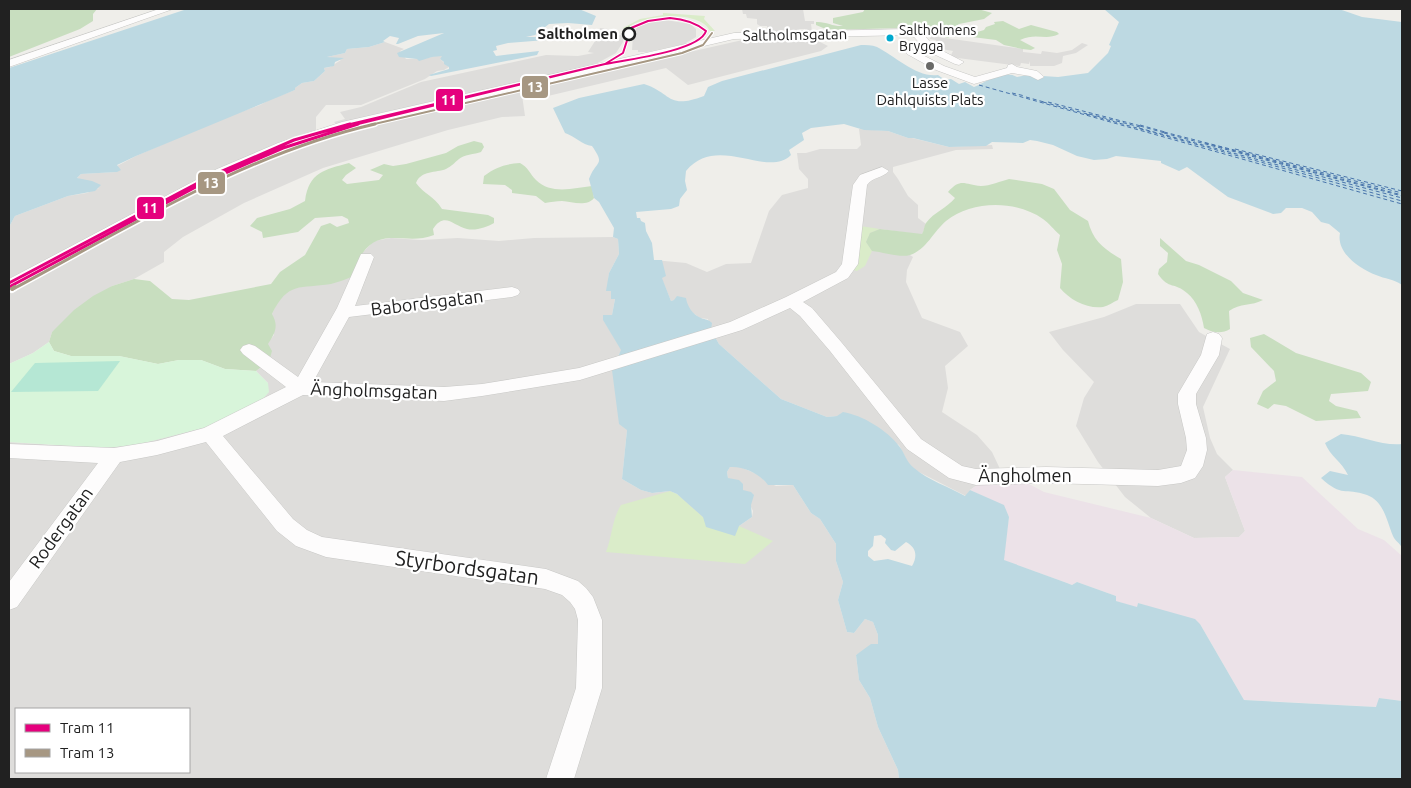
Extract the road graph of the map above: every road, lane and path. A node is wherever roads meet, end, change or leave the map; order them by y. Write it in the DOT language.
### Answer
graph roads {
  1 [pos="168,9"];
  2 [pos="911,52"];
  3 [pos="9,64"];
  4 [pos="1012,69"];
  5 [pos="1023,76"];
  6 [pos="942,77"];
  7 [pos="1038,77"];
  8 [pos="971,78"];
  9 [pos="882,171"];
  10 [pos="366,257"];
  11 [pos="9,285"];
  12 [pos="512,292"];
  13 [pos="792,302"];
  14 [pos="342,313"];
  15 [pos="1213,338"];
  16 [pos="249,350"];
  17 [pos="300,388"];
  18 [pos="210,434"];
  19 [pos="9,452"];
  20 [pos="114,456"];
  21 [pos="9,600"];
  22 [pos="560,779"];
  1 -- 3 [label="street"];
  2 -- 8 [label="street"];
  4 -- 5 [label="street"];
  4 -- 7 [label="street"];
  4 -- 8 [label="street"];
  6 -- 8 [label="street"];
  8 -- 11 [label="street, Saltholmsgatan"];
  9 -- 13 [label="street"];
  10 -- 14 [label="street"];
  12 -- 14 [label="street, Babordsgatan"];
  13 -- 15 [label="street, Ängholmen"];
  13 -- 17 [label="street, Ängholmsgatan"];
  14 -- 17 [label="street"];
  16 -- 17 [label="street"];
  17 -- 18 [label="street, Ängholmsgatan"];
  18 -- 20 [label="street, Ängholmsgatan"];
  18 -- 22 [label="street, Styrbordsgatan"];
  19 -- 20 [label="street, Ängholmsgatan"];
  20 -- 21 [label="street, Rodergatan"];
}
